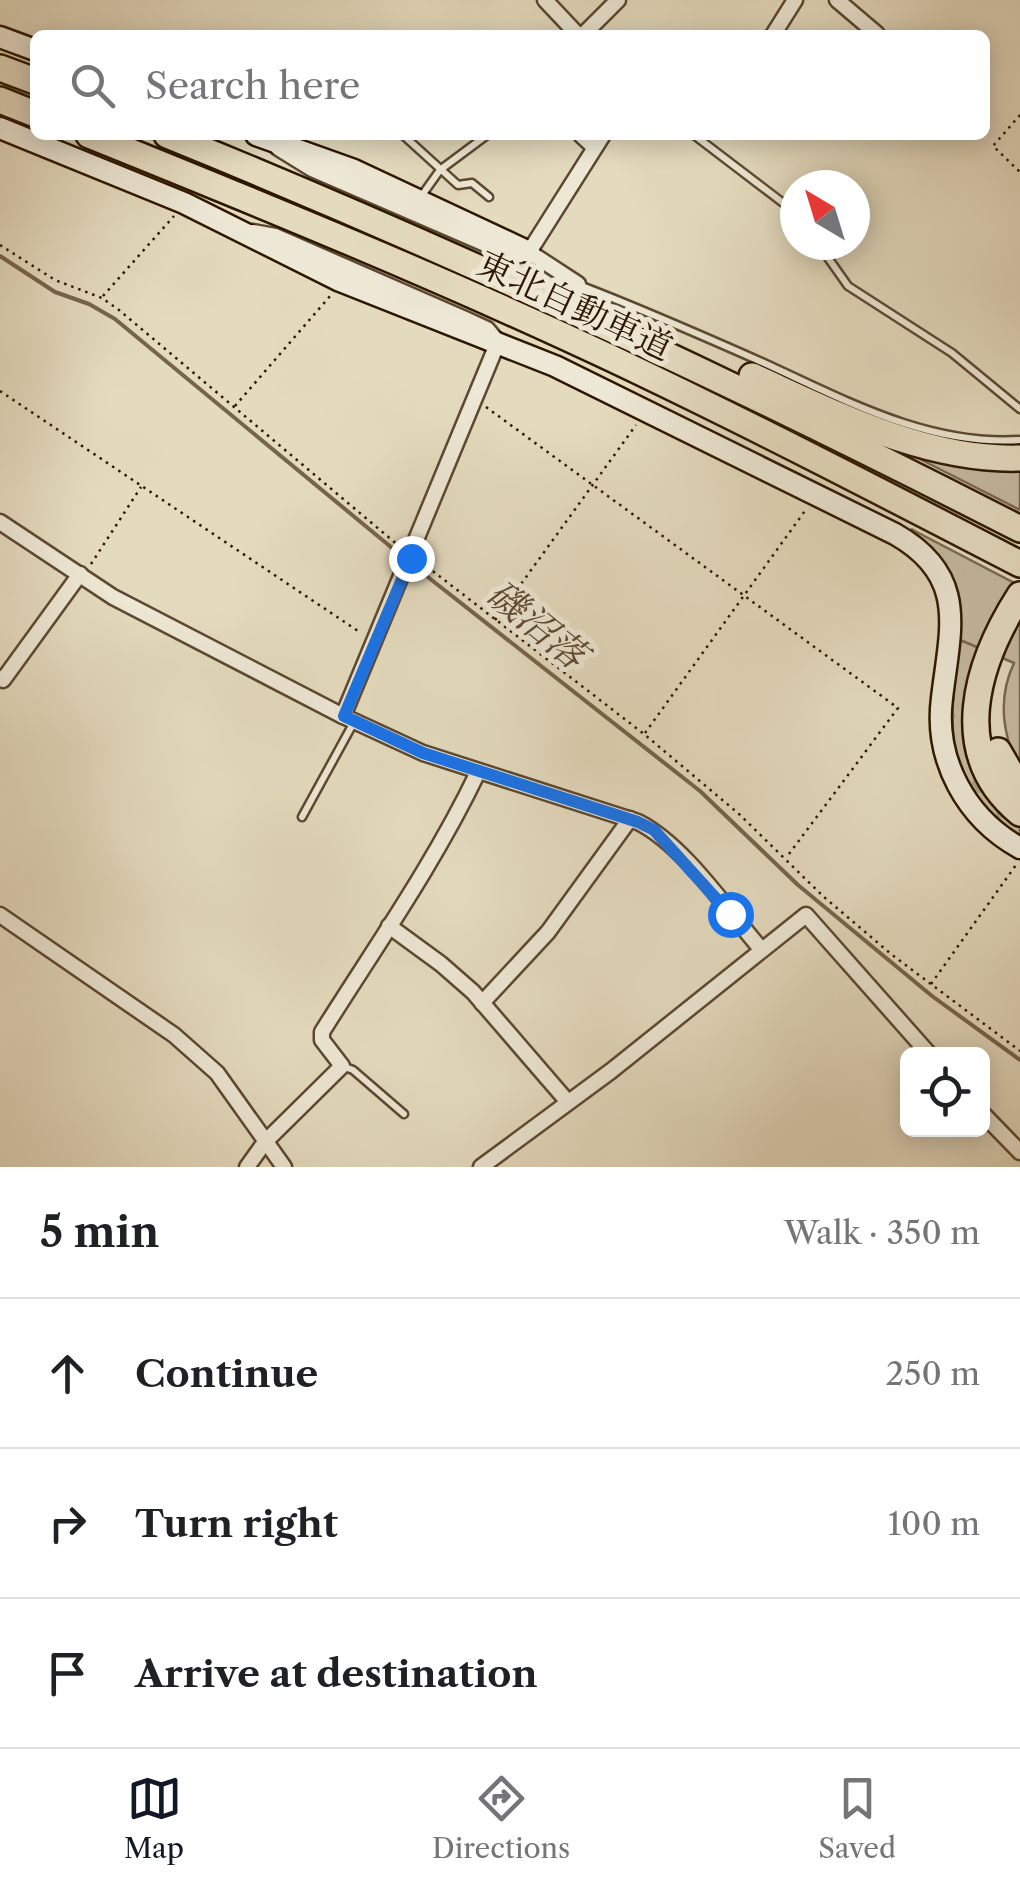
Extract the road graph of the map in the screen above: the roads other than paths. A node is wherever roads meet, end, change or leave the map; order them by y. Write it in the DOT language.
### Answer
graph roads {
  1 [pos="545,0"];
  2 [pos="618,0"];
  3 [pos="795,0"];
  4 [pos="837,0"];
  5 [pos="576,30"];
  6 [pos="586,30"];
  7 [pos="776,30"];
  8 [pos="872,30"];
  9 [pos="0,36"];
  10 [pos="30,48"];
  11 [pos="0,68"];
  12 [pos="30,80"];
  13 [pos="0,100"];
  14 [pos="30,112"];
  15 [pos="0,128"];
  16 [pos="101,140"];
  17 [pos="179,140"];
  18 [pos="266,140"];
  19 [pos="270,140"];
  20 [pos="408,140"];
  21 [pos="479,140"];
  22 [pos="701,140"];
  23 [pos="598,141"];
  24 [pos="410,142"];
  25 [pos="440,170"];
  26 [pos="489,197"];
  27 [pos="420,198"];
  28 [pos="780,201"];
  29 [pos="237,230"];
  30 [pos="530,252"];
  31 [pos="829,260"];
  32 [pos="578,284"];
  33 [pos="551,300"];
  34 [pos="498,342"];
  35 [pos="1020,409"];
  36 [pos="1020,440"];
  37 [pos="1020,458"];
  38 [pos="833,466"];
  39 [pos="0,522"];
  40 [pos="1020,529"];
  41 [pos="1020,564"];
  42 [pos="80,574"];
  43 [pos="1020,576"];
  44 [pos="1020,595"];
  45 [pos="1020,628"];
  46 [pos="992,666"];
  47 [pos="1,682"];
  48 [pos="349,718"];
  49 [pos="478,772"];
  50 [pos="1020,789"];
  51 [pos="1020,813"];
  52 [pos="302,817"];
  53 [pos="630,819"];
  54 [pos="1020,848"];
  55 [pos="0,915"];
  56 [pos="389,926"];
  57 [pos="761,950"];
  58 [pos="482,1002"];
  59 [pos="924,1047"];
  60 [pos="342,1066"];
  61 [pos="567,1101"];
  62 [pos="404,1114"];
  63 [pos="990,1120"];
  64 [pos="265,1142"];
  65 [pos="1020,1152"];
  66 [pos="247,1167"];
  67 [pos="284,1167"];
  68 [pos="481,1167"];
  1 -- 5 [label="street"];
  2 -- 6 [label="street"];
  3 -- 7 [label="street"];
  4 -- 8 [label="street"];
  9 -- 10 [label="street"];
  11 -- 12 [label="highway"];
  13 -- 14 [label="highway"];
  15 -- 29 [label="street"];
  16 -- 38 [label="highway, 東北自動車道"];
  17 -- 33 [label="highway, 東北自動車道"];
  18 -- 30 [label="street"];
  19 -- 27 [label="street"];
  20 -- 24 [label="lane"];
  21 -- 25 [label="lane"];
  22 -- 28 [label="lane"];
  23 -- 30 [label="street"];
  24 -- 25 [label="lane"];
  25 -- 26 [label="lane"];
  25 -- 27 [label="lane"];
  27 -- 30 [label="street"];
  29 -- 34 [label="street"];
  29 -- 34 [label="street"];
  30 -- 32 [label="street"];
  31 -- 35 [label="lane"];
  32 -- 36 [label="lane"];
  33 -- 37 [label="highway"];
  33 -- 40 [label="highway, 東北自動車道"];
  34 -- 48 [label="street"];
  34 -- 54 [label="street"];
  38 -- 41 [label="highway, 東北自動車道"];
  38 -- 43 [label="highway"];
  39 -- 42 [label="street"];
  42 -- 47 [label="street"];
  42 -- 48 [label="street"];
  44 -- 46 [label="highway"];
  45 -- 46 [label="highway"];
  46 -- 50 [label="highway"];
  46 -- 51 [label="highway"];
  48 -- 49 [label="street"];
  48 -- 52 [label="lane"];
  49 -- 53 [label="street"];
  49 -- 56 [label="street"];
  53 -- 57 [label="street"];
  53 -- 58 [label="street"];
  55 -- 64 [label="street"];
  56 -- 58 [label="street"];
  56 -- 60 [label="street"];
  57 -- 59 [label="street"];
  57 -- 61 [label="street"];
  58 -- 61 [label="street"];
  60 -- 62 [label="lane"];
  60 -- 64 [label="street"];
  61 -- 68 [label="street"];
  63 -- 65 [label="street"];
  64 -- 66 [label="street"];
  64 -- 67 [label="street"];
}
